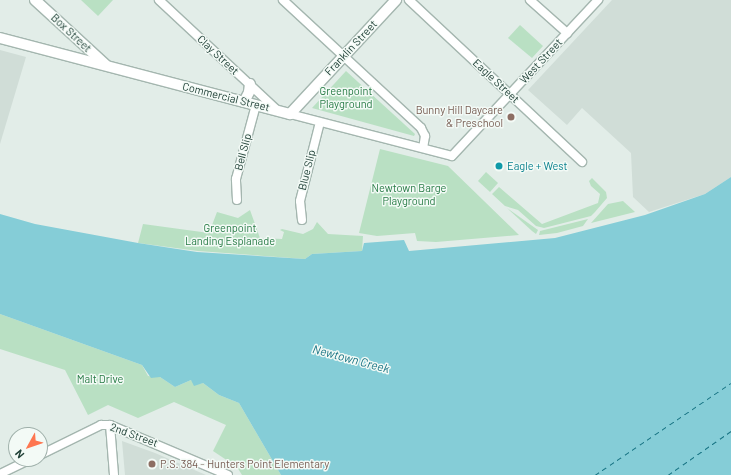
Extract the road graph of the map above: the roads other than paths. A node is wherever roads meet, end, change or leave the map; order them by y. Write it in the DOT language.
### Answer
graph roads {
  1 [pos="35,0"];
  2 [pos="159,0"];
  3 [pos="283,0"];
  4 [pos="396,0"];
  5 [pos="409,0"];
  6 [pos="530,0"];
  7 [pos="598,0"];
  8 [pos="567,33"];
  9 [pos="76,37"];
  10 [pos="0,38"];
  11 [pos="66,55"];
  12 [pos="344,56"];
  13 [pos="108,66"];
  14 [pos="250,84"];
  15 [pos="510,94"];
  16 [pos="244,102"];
  17 [pos="256,105"];
  18 [pos="278,110"];
  19 [pos="290,114"];
  20 [pos="320,122"];
  21 [pos="423,148"];
  22 [pos="452,156"];
  23 [pos="582,162"];
  24 [pos="237,200"];
  25 [pos="302,220"];
  26 [pos="110,425"];
  27 [pos="48,451"];
  28 [pos="14,467"];
  29 [pos="0,474"];
  30 [pos="114,475"];
  31 [pos="228,475"];
  1 -- 9 [label="street, Box Street"];
  2 -- 14 [label="street, Clay Street"];
  3 -- 12 [label="street"];
  4 -- 12 [label="street, Franklin Street"];
  5 -- 15 [label="street, Eagle Street"];
  6 -- 8 [label="street"];
  7 -- 8 [label="street, West Street"];
  8 -- 15 [label="street, West Street"];
  9 -- 11 [label="street"];
  9 -- 13 [label="street, Box Street"];
  10 -- 11 [label="street, Commercial Street"];
  11 -- 13 [label="street, Commercial Street"];
  12 -- 19 [label="street, Franklin Street"];
  12 -- 21 [label="street"];
  13 -- 16 [label="street, Commercial Street"];
  14 -- 16 [label="street"];
  14 -- 18 [label="street, Clay Street"];
  15 -- 22 [label="street, West Street"];
  15 -- 23 [label="street, Eagle Street"];
  16 -- 17 [label="street, Commercial Street"];
  17 -- 18 [label="street, Commercial Street"];
  17 -- 24 [label="street, Bell Slip"];
  18 -- 19 [label="street, Commercial Street"];
  19 -- 20 [label="street, Commercial Street"];
  20 -- 21 [label="street, Commercial Street"];
  20 -- 25 [label="street, Blue Slip"];
  21 -- 22 [label="street, Commercial Street"];
  26 -- 27 [label="street, 2nd Street"];
  26 -- 30 [label="street"];
  26 -- 31 [label="street, 2nd Street"];
  28 -- 29 [label="street"];
}
